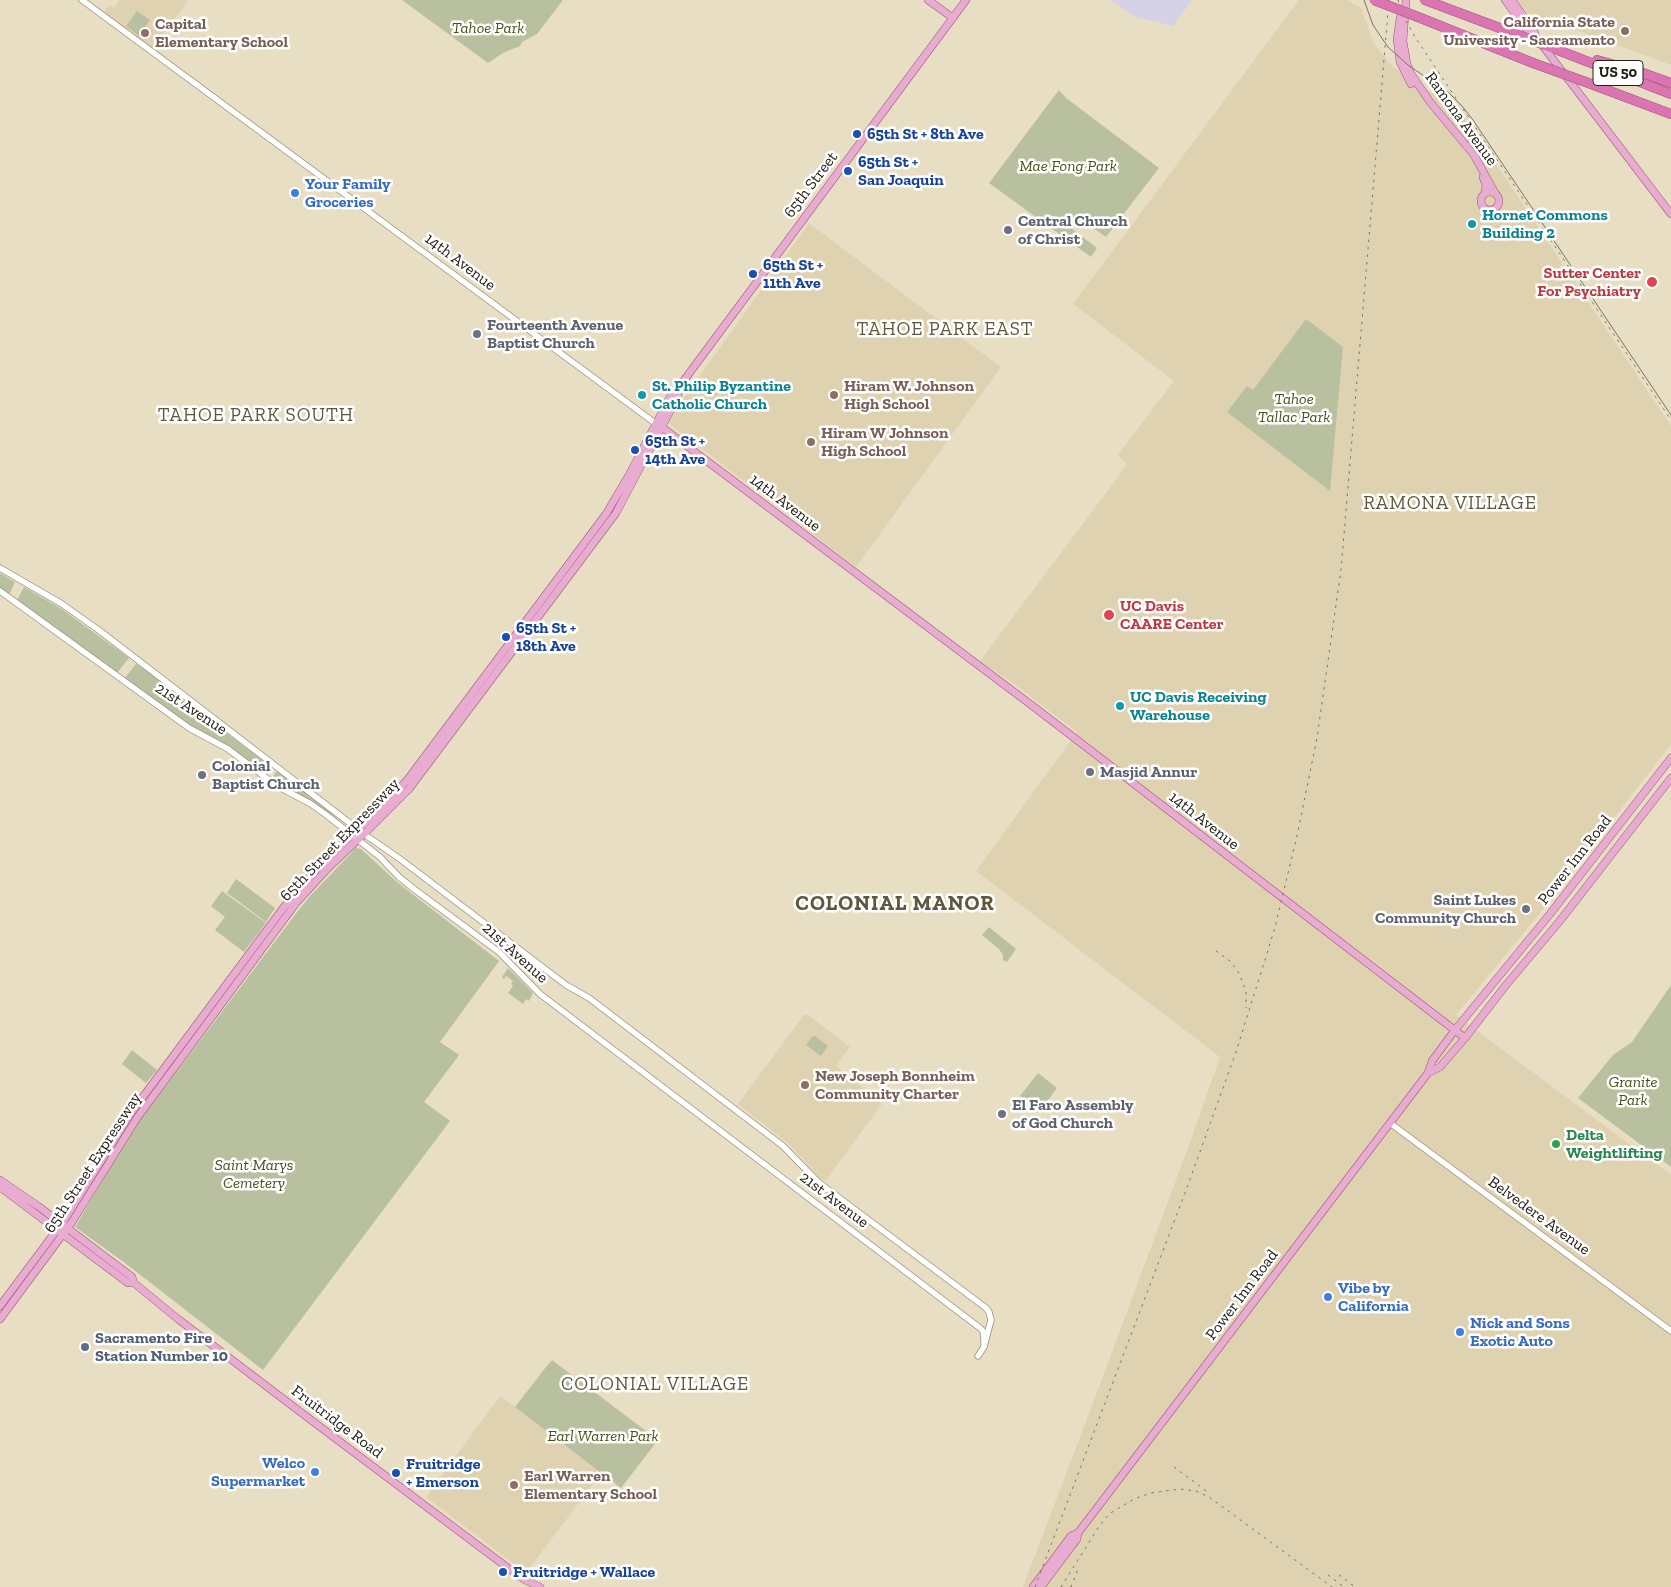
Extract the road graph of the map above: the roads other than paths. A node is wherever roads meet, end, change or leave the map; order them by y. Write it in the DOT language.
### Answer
graph roads {
  1 [pos="82,0"];
  2 [pos="928,0"];
  3 [pos="966,0"];
  4 [pos="1374,0"];
  5 [pos="1405,0"];
  6 [pos="1425,0"];
  7 [pos="1505,0"];
  8 [pos="1513,2"];
  9 [pos="952,18"];
  10 [pos="1566,52"];
  11 [pos="1671,82"];
  12 [pos="1671,94"];
  13 [pos="1671,114"];
  14 [pos="1485,193"];
  15 [pos="1495,193"];
  16 [pos="1671,214"];
  17 [pos="658,425"];
  18 [pos="0,568"];
  19 [pos="0,591"];
  20 [pos="1671,758"];
  21 [pos="1671,778"];
  22 [pos="358,829"];
  23 [pos="364,834"];
  24 [pos="351,835"];
  25 [pos="358,840"];
  26 [pos="1455,1030"];
  27 [pos="1465,1038"];
  28 [pos="1428,1073"];
  29 [pos="1390,1123"];
  30 [pos="0,1180"];
  31 [pos="0,1187"];
  32 [pos="62,1229"];
  33 [pos="0,1306"];
  34 [pos="991,1316"];
  35 [pos="0,1319"];
  36 [pos="971,1321"];
  37 [pos="1671,1330"];
  38 [pos="984,1347"];
  39 [pos="978,1356"];
  40 [pos="1078,1533"];
  41 [pos="525,1580"];
  42 [pos="531,1587"];
  43 [pos="540,1587"];
  44 [pos="1033,1587"];
  45 [pos="1041,1587"];
  1 -- 17 [label="street, 14th Avenue"];
  2 -- 9 [label="main road"];
  3 -- 9 [label="main road, 65th Street"];
  4 -- 13 [label="highway, US 50, bridge"];
  5 -- 14 [label="main road, Ramona Avenue"];
  5 -- 15 [label="main road, Ramona Avenue"];
  6 -- 10 [label="highway, US 50, bridge"];
  7 -- 8 [label="main road"];
  8 -- 16 [label="main road"];
  9 -- 17 [label="main road, 65th Street"];
  10 -- 11 [label="highway"];
  10 -- 12 [label="highway, US 50"];
  14 -- 15 [label="main road, Ramona Avenue"];
  14 -- 15 [label="main road, Ramona Avenue"];
  17 -- 22 [label="main road, 65th Street Expressway"];
  17 -- 23 [label="main road, 65th Street Expressway"];
  17 -- 26 [label="main road, 14th Avenue"];
  18 -- 22 [label="street, 21st Avenue"];
  19 -- 24 [label="street, 21st Avenue"];
  20 -- 26 [label="main road, Power Inn Road"];
  21 -- 27 [label="main road, Power Inn Road"];
  22 -- 23 [label="street, 21st Avenue"];
  22 -- 24 [label="main road, 65th Street Expressway"];
  23 -- 25 [label="main road, 65th Street Expressway"];
  23 -- 34 [label="street, 21st Avenue"];
  24 -- 25 [label="street, 21st Avenue"];
  24 -- 32 [label="main road, 65th Street Expressway"];
  25 -- 32 [label="main road, 65th Street Expressway"];
  25 -- 36 [label="street, 21st Avenue"];
  26 -- 27 [label="main road, 14th Avenue"];
  26 -- 28 [label="main road, Power Inn Road"];
  27 -- 28 [label="main road, Power Inn Road"];
  28 -- 29 [label="main road, Power Inn Road"];
  29 -- 37 [label="street, Belvedere Avenue"];
  29 -- 40 [label="main road, Power Inn Road"];
  30 -- 32 [label="main road, Fruitridge Road"];
  31 -- 32 [label="main road, Fruitridge Road"];
  32 -- 33 [label="main road, 65th Street Expressway"];
  32 -- 35 [label="main road, 65th Street Expressway"];
  32 -- 41 [label="main road, Fruitridge Road"];
  34 -- 36 [label="street"];
  34 -- 38 [label="street"];
  36 -- 38 [label="street, 21st Avenue"];
  38 -- 39 [label="street"];
  40 -- 44 [label="main road, Power Inn Road"];
  40 -- 45 [label="main road, Power Inn Road"];
  41 -- 42 [label="main road, Fruitridge Road"];
  41 -- 43 [label="main road, Fruitridge Road"];
}
